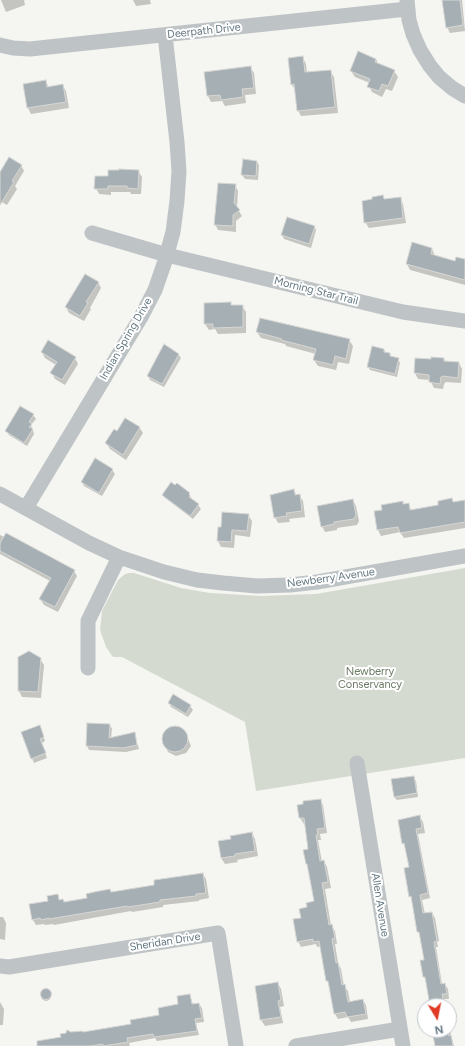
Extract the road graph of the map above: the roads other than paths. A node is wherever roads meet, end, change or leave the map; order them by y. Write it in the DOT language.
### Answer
graph roads {
  1 [pos="407,4"];
  2 [pos="165,35"];
  3 [pos="0,45"];
  4 [pos="465,96"];
  5 [pos="92,232"];
  6 [pos="167,255"];
  7 [pos="465,321"];
  8 [pos="0,494"];
  9 [pos="26,508"];
  10 [pos="465,556"];
  11 [pos="119,557"];
  12 [pos="88,668"];
  13 [pos="357,763"];
  14 [pos="0,966"];
  15 [pos="400,1029"];
  16 [pos="236,1046"];
  17 [pos="296,1046"];
  18 [pos="403,1046"];
  1 -- 2 [label="street, Deerpath Drive"];
  1 -- 4 [label="street"];
  2 -- 3 [label="street, Deerpath Drive"];
  2 -- 6 [label="street, Indian Spring Drive"];
  5 -- 6 [label="street, Morning Star Trail"];
  6 -- 7 [label="street, Morning Star Trail"];
  6 -- 9 [label="street, Indian Spring Drive"];
  8 -- 9 [label="street, Newberry Avenue"];
  9 -- 11 [label="street, Newberry Avenue"];
  10 -- 11 [label="street, Newberry Avenue"];
  11 -- 12 [label="street"];
  13 -- 15 [label="street, Allen Avenue"];
  14 -- 16 [label="street, Sheridan Drive"];
  15 -- 17 [label="street"];
  15 -- 18 [label="street, Allen Avenue"];
}
